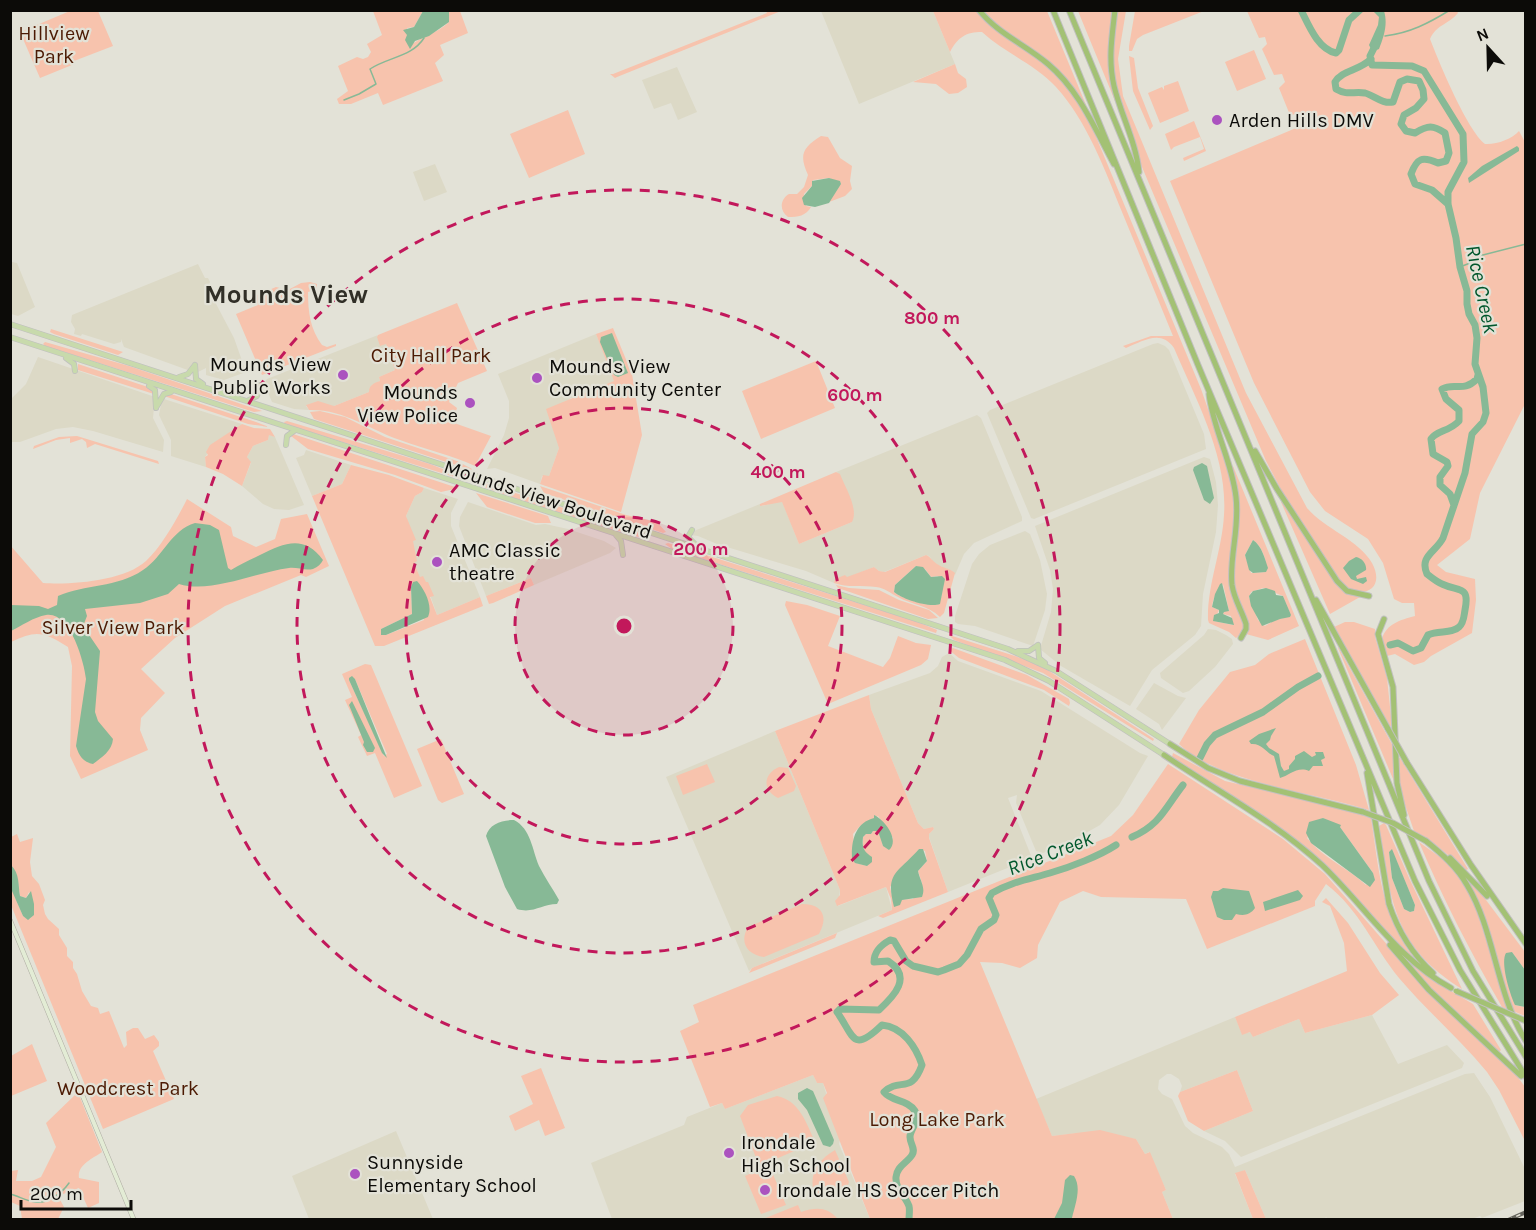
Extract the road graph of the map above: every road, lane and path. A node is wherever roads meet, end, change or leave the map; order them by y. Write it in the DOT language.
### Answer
graph roads {
  1 [pos="980,10"];
  2 [pos="1053,10"];
  3 [pos="1070,10"];
  4 [pos="1115,10"];
  5 [pos="1140,180"];
  6 [pos="1131,198"];
  7 [pos="10,324"];
  8 [pos="10,337"];
  9 [pos="56,352"];
  10 [pos="75,371"];
  11 [pos="116,372"];
  12 [pos="172,376"];
  13 [pos="260,385"];
  14 [pos="1208,386"];
  15 [pos="213,389"];
  16 [pos="176,392"];
  17 [pos="244,400"];
  18 [pos="297,431"];
  19 [pos="1244,432"];
  20 [pos="286,445"];
  21 [pos="692,530"];
  22 [pos="614,533"];
  23 [pos="714,553"];
  24 [pos="623,555"];
  25 [pos="1298,564"];
  26 [pos="1369,596"];
  27 [pos="1384,619"];
  28 [pos="1241,638"];
  29 [pos="1008,649"];
  30 [pos="1070,679"];
  31 [pos="1170,744"];
  32 [pos="1164,755"];
  33 [pos="1366,766"];
  34 [pos="1408,831"];
  35 [pos="1426,841"];
  36 [pos="1503,914"];
  37 [pos="1369,917"];
  38 [pos="10,920"];
  39 [pos="1526,944"];
  40 [pos="1454,989"];
  41 [pos="1526,1021"];
  42 [pos="1526,1041"];
  43 [pos="1526,1058"];
  44 [pos="1526,1078"];
  45 [pos="134,1220"];
  1 -- 6 [label="highway"];
  2 -- 6 [label="highway"];
  3 -- 5 [label="highway"];
  4 -- 5 [label="highway"];
  5 -- 19 [label="highway"];
  6 -- 14 [label="highway"];
  7 -- 12 [label="main road, Mounds View Boulevard"];
  8 -- 9 [label="main road, Mounds View Boulevard"];
  9 -- 10 [label="main road"];
  9 -- 11 [label="main road, Mounds View Boulevard"];
  11 -- 16 [label="main road, Mounds View Boulevard"];
  11 -- 16 [label="main road"];
  12 -- 15 [label="main road, Mounds View Boulevard"];
  12 -- 15 [label="main road"];
  13 -- 17 [label="main road"];
  14 -- 28 [label="highway"];
  14 -- 33 [label="highway"];
  15 -- 17 [label="main road, Mounds View Boulevard"];
  16 -- 18 [label="main road, Mounds View Boulevard"];
  17 -- 23 [label="main road, Mounds View Boulevard"];
  18 -- 20 [label="main road"];
  18 -- 22 [label="main road, Mounds View Boulevard"];
  19 -- 25 [label="highway"];
  19 -- 26 [label="highway"];
  21 -- 23 [label="main road"];
  22 -- 24 [label="main road"];
  22 -- 32 [label="main road, Mounds View Boulevard"];
  23 -- 29 [label="main road, Mounds View Boulevard"];
  25 -- 34 [label="highway"];
  25 -- 36 [label="highway, bridge"];
  27 -- 34 [label="highway"];
  29 -- 30 [label="main road, Mounds View Boulevard"];
  29 -- 30 [label="main road"];
  30 -- 31 [label="main road, Mounds View Boulevard"];
  31 -- 35 [label="highway, bridge"];
  32 -- 37 [label="highway"];
  33 -- 40 [label="highway"];
  33 -- 44 [label="highway"];
  34 -- 43 [label="highway"];
  35 -- 36 [label="highway"];
  35 -- 42 [label="highway"];
  36 -- 39 [label="highway"];
  37 -- 40 [label="highway"];
  37 -- 44 [label="highway"];
  38 -- 45 [label="main road"];
  40 -- 41 [label="highway, bridge"];
}
